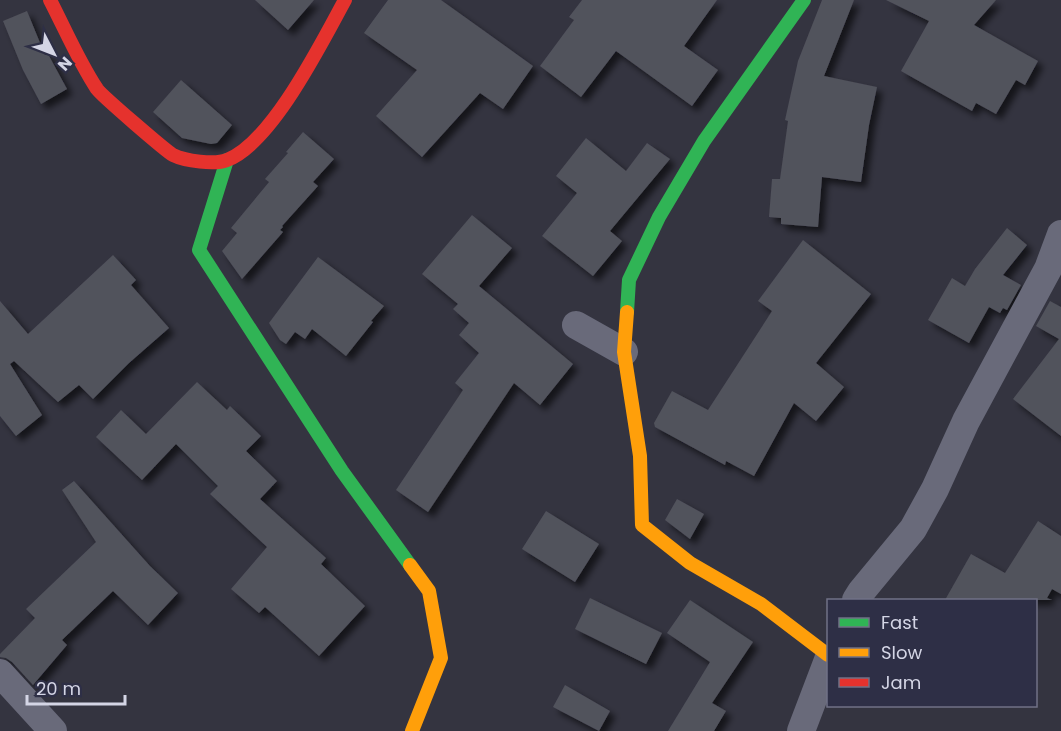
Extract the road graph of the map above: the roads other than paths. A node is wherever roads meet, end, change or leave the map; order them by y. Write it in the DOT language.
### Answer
graph roads {
  1 [pos="50,0"];
  2 [pos="345,0"];
  3 [pos="804,0"];
  4 [pos="227,160"];
  5 [pos="1061,234"];
  6 [pos="576,325"];
  7 [pos="624,352"];
  8 [pos="857,599"];
  9 [pos="827,654"];
  10 [pos="827,663"];
  11 [pos="0,674"];
  12 [pos="53,731"];
  13 [pos="412,731"];
  14 [pos="801,731"];
  1 -- 4 [label="street"];
  2 -- 4 [label="street"];
  3 -- 7 [label="street"];
  4 -- 13 [label="street"];
  5 -- 8 [label="street"];
  6 -- 7 [label="street"];
  7 -- 9 [label="street"];
  10 -- 14 [label="street"];
  11 -- 12 [label="street"];
}
